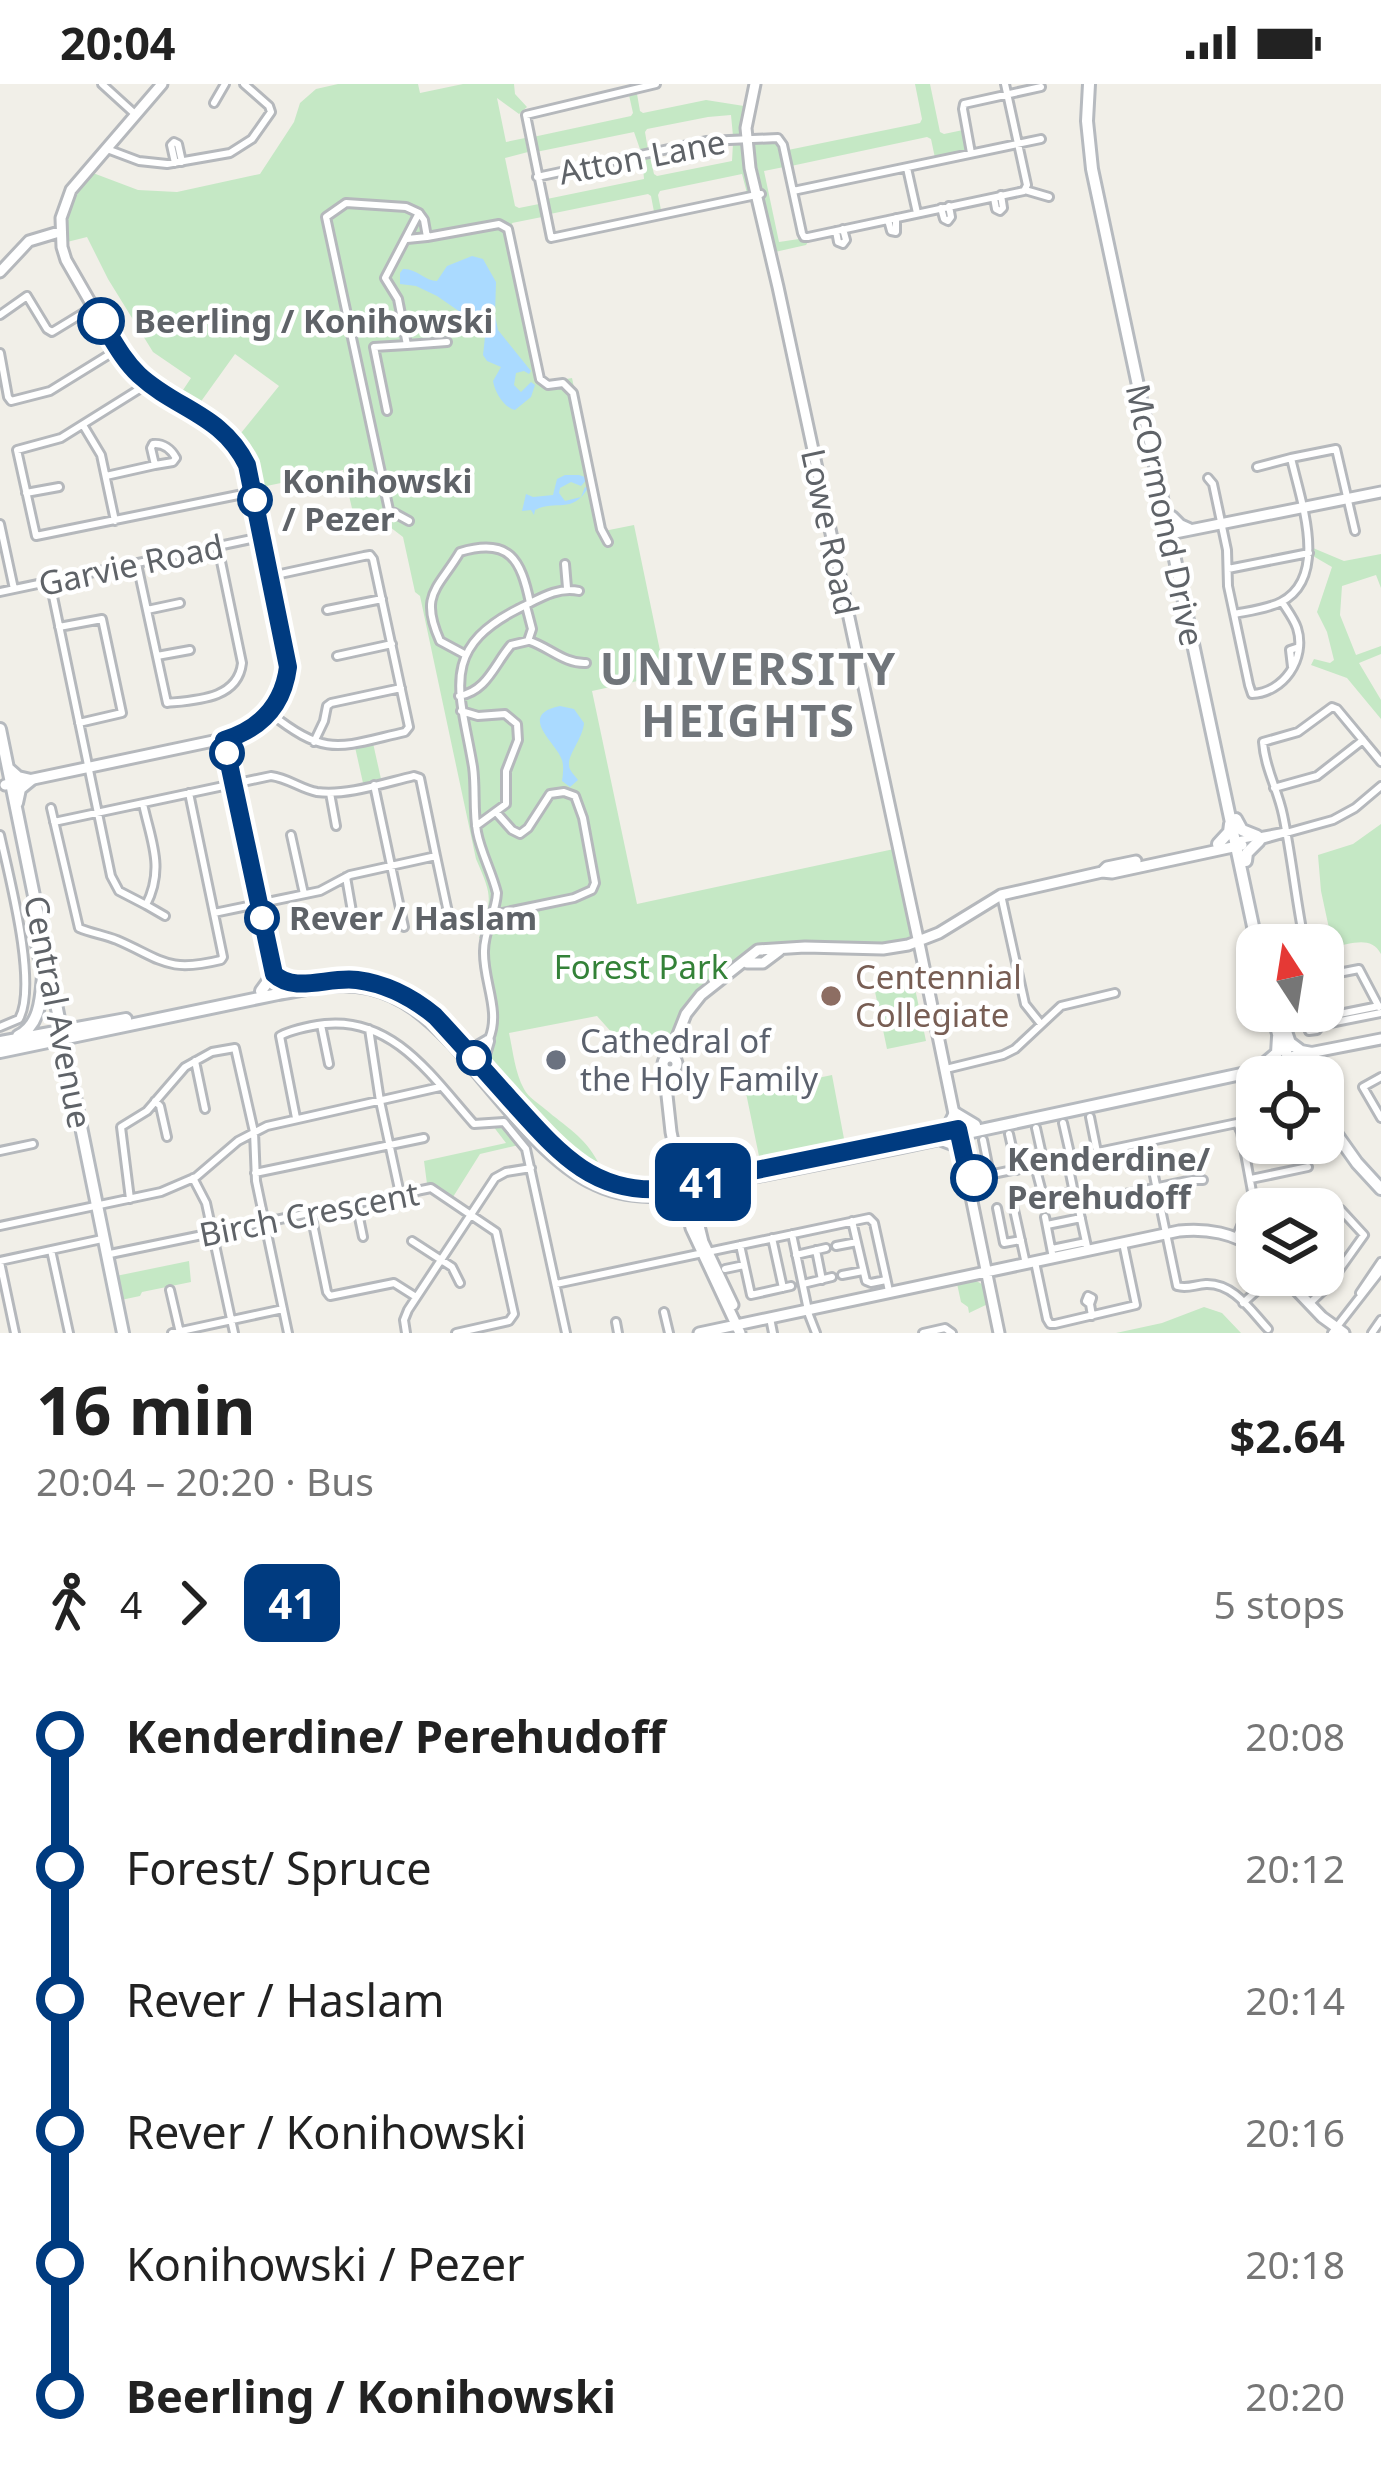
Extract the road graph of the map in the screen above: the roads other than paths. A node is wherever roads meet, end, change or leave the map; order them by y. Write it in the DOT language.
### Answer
graph roads {
  1 [pos="102,84"];
  2 [pos="162,84"];
  3 [pos="225,84"];
  4 [pos="244,84"];
  5 [pos="656,84"];
  6 [pos="758,84"];
  7 [pos="1005,84"];
  8 [pos="1092,84"];
  9 [pos="1041,87"];
  10 [pos="1007,94"];
  11 [pos="214,103"];
  12 [pos="136,115"];
  13 [pos="748,139"];
  14 [pos="1041,139"];
  15 [pos="1018,143"];
  16 [pos="107,149"];
  17 [pos="972,153"];
  18 [pos="907,167"];
  19 [pos="537,177"];
  20 [pos="1025,190"];
  21 [pos="793,191"];
  22 [pos="759,194"];
  23 [pos="1049,197"];
  24 [pos="419,213"];
  25 [pos="916,213"];
  26 [pos="59,232"];
  27 [pos="427,237"];
  28 [pos="406,239"];
  29 [pos="0,272"];
  30 [pos="93,308"];
  31 [pos="0,315"];
  32 [pos="447,342"];
  33 [pos="407,345"];
  34 [pos="118,349"];
  35 [pos="0,353"];
  36 [pos="149,383"];
  37 [pos="387,411"];
  38 [pos="83,425"];
  39 [pos="1291,458"];
  40 [pos="155,465"];
  41 [pos="1257,467"];
  42 [pos="106,476"];
  43 [pos="1208,478"];
  44 [pos="59,487"];
  45 [pos="253,492"];
  46 [pos="1381,492"];
  47 [pos="26,493"];
  48 [pos="1348,498"];
  49 [pos="1302,507"];
  50 [pos="406,508"];
  51 [pos="388,510"];
  52 [pos="1172,517"];
  53 [pos="115,521"];
  54 [pos="409,521"];
  55 [pos="0,524"];
  56 [pos="1221,524"];
  57 [pos="1190,531"];
  58 [pos="1354,531"];
  59 [pos="262,536"];
  60 [pos="1174,538"];
  61 [pos="608,542"];
  62 [pos="218,547"];
  63 [pos="1309,553"];
  64 [pos="137,564"];
  65 [pos="565,564"];
  66 [pos="1228,569"];
  67 [pos="271,576"];
  68 [pos="50,582"];
  69 [pos="568,588"];
  70 [pos="14,590"];
  71 [pos="579,591"];
  72 [pos="0,592"];
  73 [pos="382,599"];
  74 [pos="1282,602"];
  75 [pos="180,603"];
  76 [pos="528,604"];
  77 [pos="147,610"];
  78 [pos="327,610"];
  79 [pos="1234,614"];
  80 [pos="59,627"];
  81 [pos="529,641"];
  82 [pos="392,644"];
  83 [pos="190,650"];
  84 [pos="157,656"];
  85 [pos="338,656"];
  86 [pos="466,656"];
  87 [pos="586,663"];
  88 [pos="400,688"];
  89 [pos="459,696"];
  90 [pos="461,711"];
  91 [pos="270,713"];
  92 [pos="79,723"];
  93 [pos="0,729"];
  94 [pos="224,740"];
  95 [pos="1363,740"];
  96 [pos="314,742"];
  97 [pos="1381,762"];
  98 [pos="4,765"];
  99 [pos="89,768"];
  100 [pos="31,780"];
  101 [pos="234,784"];
  102 [pos="6,785"];
  103 [pos="374,785"];
  104 [pos="1381,786"];
  105 [pos="1274,788"];
  106 [pos="330,793"];
  107 [pos="189,794"];
  108 [pos="143,804"];
  109 [pos="16,806"];
  110 [pos="51,808"];
  111 [pos="98,812"];
  112 [pos="496,812"];
  113 [pos="1233,820"];
  114 [pos="55,822"];
  115 [pos="336,826"];
  116 [pos="476,826"];
  117 [pos="1287,833"];
  118 [pos="291,835"];
  119 [pos="0,836"];
  120 [pos="1258,838"];
  121 [pos="1238,843"];
  122 [pos="1218,847"];
  123 [pos="436,856"];
  124 [pos="1243,862"];
  125 [pos="390,866"];
  126 [pos="346,877"];
  127 [pos="304,894"];
  128 [pos="1001,895"];
  129 [pos="146,904"];
  130 [pos="259,904"];
  131 [pos="493,911"];
  132 [pos="214,913"];
  133 [pos="165,916"];
  134 [pos="449,917"];
  135 [pos="354,923"];
  136 [pos="1255,924"];
  137 [pos="1301,924"];
  138 [pos="404,927"];
  139 [pos="919,942"];
  140 [pos="1344,972"];
  141 [pos="274,974"];
  142 [pos="43,976"];
  143 [pos="295,985"];
  144 [pos="261,991"];
  145 [pos="278,991"];
  146 [pos="1115,993"];
  147 [pos="58,1010"];
  148 [pos="1380,1010"];
  149 [pos="322,1024"];
  150 [pos="1041,1024"];
  151 [pos="0,1027"];
  152 [pos="369,1028"];
  153 [pos="87,1031"];
  154 [pos="1281,1032"];
  155 [pos="59,1036"];
  156 [pos="1283,1038"];
  157 [pos="488,1041"];
  158 [pos="1381,1041"];
  159 [pos="462,1045"];
  160 [pos="35,1046"];
  161 [pos="0,1047"];
  162 [pos="1274,1056"];
  163 [pos="1292,1056"];
  164 [pos="1314,1056"];
  165 [pos="65,1060"];
  166 [pos="471,1060"];
  167 [pos="195,1061"];
  168 [pos="329,1064"];
  169 [pos="946,1069"];
  170 [pos="486,1072"];
  171 [pos="1236,1072"];
  172 [pos="1381,1077"];
  173 [pos="440,1087"];
  174 [pos="155,1101"];
  175 [pos="380,1101"];
  176 [pos="205,1109"];
  177 [pos="955,1113"];
  178 [pos="296,1118"];
  179 [pos="1090,1118"];
  180 [pos="1381,1118"];
  181 [pos="1063,1123"];
  182 [pos="1036,1128"];
  183 [pos="966,1130"];
  184 [pos="254,1132"];
  185 [pos="1010,1134"];
  186 [pos="940,1135"];
  187 [pos="167,1137"];
  188 [pos="424,1138"];
  189 [pos="982,1140"];
  190 [pos="1147,1142"];
  191 [pos="33,1144"];
  192 [pos="389,1145"];
  193 [pos="1344,1145"];
  194 [pos="0,1151"];
  195 [pos="1097,1152"];
  196 [pos="1344,1155"];
  197 [pos="1069,1158"];
  198 [pos="681,1163"];
  199 [pos="965,1164"];
  200 [pos="1039,1165"];
  201 [pos="1308,1167"];
  202 [pos="531,1168"];
  203 [pos="1017,1169"];
  204 [pos="255,1173"];
  205 [pos="990,1175"];
  206 [pos="193,1178"];
  207 [pos="969,1179"];
  208 [pos="1251,1179"];
  209 [pos="1203,1180"];
  210 [pos="693,1187"];
  211 [pos="1156,1187"];
  212 [pos="1252,1188"];
  213 [pos="666,1192"];
  214 [pos="1381,1193"];
  215 [pos="400,1194"];
  216 [pos="1115,1196"];
  217 [pos="130,1199"];
  218 [pos="356,1203"];
  219 [pos="96,1206"];
  220 [pos="997,1208"];
  221 [pos="691,1209"];
  222 [pos="310,1213"];
  223 [pos="470,1213"];
  224 [pos="1344,1213"];
  225 [pos="999,1218"];
  226 [pos="853,1221"];
  227 [pos="264,1223"];
  228 [pos="0,1226"];
  229 [pos="212,1234"];
  230 [pos="792,1234"];
  231 [pos="1166,1234"];
  232 [pos="363,1237"];
  233 [pos="103,1238"];
  234 [pos="772,1238"];
  235 [pos="1236,1238"];
  236 [pos="1021,1240"];
  237 [pos="412,1241"];
  238 [pos="857,1242"];
  239 [pos="1123,1243"];
  240 [pos="740,1245"];
  241 [pos="836,1246"];
  242 [pos="1087,1246"];
  243 [pos="826,1248"];
  244 [pos="51,1250"];
  245 [pos="816,1250"];
  246 [pos="704,1253"];
  247 [pos="1053,1254"];
  248 [pos="106,1255"];
  249 [pos="796,1255"];
  250 [pos="441,1259"];
  251 [pos="0,1261"];
  252 [pos="1030,1263"];
  253 [pos="1344,1263"];
  254 [pos="744,1265"];
  255 [pos="1381,1266"];
  256 [pos="725,1269"];
  257 [pos="863,1271"];
  258 [pos="987,1273"];
  259 [pos="842,1275"];
  260 [pos="832,1277"];
  261 [pos="960,1278"];
  262 [pos="822,1280"];
  263 [pos="886,1280"];
  264 [pos="460,1283"];
  265 [pos="802,1284"];
  266 [pos="556,1285"];
  267 [pos="170,1291"];
  268 [pos="889,1293"];
  269 [pos="991,1295"];
  270 [pos="1252,1296"];
  271 [pos="1300,1296"];
  272 [pos="1317,1296"];
  273 [pos="416,1297"];
  274 [pos="728,1301"];
  275 [pos="1244,1303"];
  276 [pos="1090,1304"];
  277 [pos="1309,1304"];
  278 [pos="283,1310"];
  279 [pos="808,1310"];
  280 [pos="664,1312"];
  281 [pos="1092,1316"];
  282 [pos="770,1318"];
  283 [pos="1381,1320"];
  284 [pos="231,1321"];
  285 [pos="616,1322"];
  286 [pos="741,1330"];
  287 [pos="1338,1331"];
  288 [pos="177,1332"];
  289 [pos="703,1332"];
  290 [pos="1271,1332"];
  291 [pos="15,1333"];
  292 [pos="69,1333"];
  293 [pos="123,1333"];
  294 [pos="234,1333"];
  295 [pos="288,1333"];
  296 [pos="406,1333"];
  297 [pos="456,1333"];
  298 [pos="566,1333"];
  299 [pos="618,1333"];
  300 [pos="669,1333"];
  301 [pos="773,1333"];
  302 [pos="816,1333"];
  303 [pos="922,1333"];
  304 [pos="952,1333"];
  305 [pos="999,1333"];
  306 [pos="1372,1333"];
  1 -- 12 [label="street"];
  2 -- 12 [label="street"];
  3 -- 11 [label="street"];
  4 -- 16 [label="street"];
  5 -- 19 [label="street"];
  6 -- 13 [label="street, Lowe Road"];
  7 -- 10 [label="street"];
  8 -- 52 [label="main road, McOrmond Drive"];
  8 -- 60 [label="main road, McOrmond Drive"];
  9 -- 10 [label="street"];
  10 -- 15 [label="street"];
  10 -- 17 [label="street"];
  12 -- 16 [label="street"];
  13 -- 19 [label="street, Atton Lane"];
  13 -- 21 [label="street"];
  13 -- 22 [label="street, Lowe Road"];
  14 -- 15 [label="street"];
  15 -- 17 [label="street"];
  15 -- 20 [label="street"];
  16 -- 26 [label="street"];
  17 -- 18 [label="street"];
  18 -- 21 [label="street"];
  18 -- 25 [label="street"];
  19 -- 22 [label="street"];
  20 -- 23 [label="street"];
  20 -- 25 [label="street"];
  21 -- 25 [label="street"];
  22 -- 139 [label="street, Lowe Road"];
  24 -- 27 [label="street"];
  24 -- 28 [label="street"];
  24 -- 51 [label="street"];
  26 -- 29 [label="street"];
  26 -- 30 [label="street"];
  27 -- 28 [label="street"];
  27 -- 61 [label="street"];
  28 -- 33 [label="street"];
  30 -- 31 [label="street"];
  30 -- 34 [label="street"];
  32 -- 33 [label="street"];
  33 -- 37 [label="street"];
  34 -- 35 [label="street"];
  34 -- 36 [label="street"];
  36 -- 38 [label="street"];
  36 -- 45 [label="street"];
  38 -- 42 [label="street"];
  38 -- 47 [label="street"];
  39 -- 41 [label="street"];
  39 -- 48 [label="street"];
  39 -- 49 [label="street"];
  40 -- 42 [label="street"];
  42 -- 53 [label="street"];
  43 -- 56 [label="street"];
  44 -- 47 [label="street"];
  45 -- 53 [label="street"];
  45 -- 59 [label="street"];
  46 -- 48 [label="street"];
  47 -- 53 [label="street"];
  48 -- 49 [label="street"];
  48 -- 58 [label="street"];
  49 -- 56 [label="street"];
  49 -- 63 [label="street"];
  50 -- 51 [label="street"];
  51 -- 54 [label="street"];
  52 -- 57 [label="main road"];
  52 -- 60 [label="main road, McOrmond Drive"];
  55 -- 70 [label="street"];
  56 -- 57 [label="street"];
  56 -- 66 [label="street"];
  57 -- 60 [label="main road"];
  59 -- 62 [label="street, Garvie Road"];
  59 -- 67 [label="street"];
  60 -- 113 [label="main road, McOrmond Drive"];
  62 -- 64 [label="street, Garvie Road"];
  62 -- 84 [label="street"];
  63 -- 66 [label="street"];
  63 -- 74 [label="street"];
  64 -- 68 [label="street, Garvie Road"];
  64 -- 77 [label="street"];
  65 -- 69 [label="street"];
  66 -- 79 [label="street"];
  67 -- 73 [label="street"];
  67 -- 91 [label="street"];
  68 -- 70 [label="street, Garvie Road"];
  68 -- 80 [label="street"];
  69 -- 71 [label="street"];
  69 -- 76 [label="street"];
  70 -- 72 [label="street, Garvie Road"];
  73 -- 78 [label="street"];
  73 -- 82 [label="street"];
  74 -- 79 [label="street"];
  74 -- 79 [label="street"];
  75 -- 77 [label="street"];
  76 -- 81 [label="street"];
  76 -- 86 [label="street"];
  76 -- 86 [label="street"];
  77 -- 84 [label="street"];
  80 -- 92 [label="street"];
  80 -- 92 [label="street"];
  81 -- 87 [label="street"];
  81 -- 89 [label="street"];
  82 -- 85 [label="street"];
  82 -- 88 [label="street"];
  83 -- 84 [label="street"];
  86 -- 89 [label="street"];
  88 -- 96 [label="street"];
  88 -- 96 [label="street"];
  89 -- 90 [label="street"];
  90 -- 112 [label="street"];
  90 -- 116 [label="street"];
  91 -- 94 [label="street"];
  91 -- 96 [label="street"];
  92 -- 99 [label="street"];
  93 -- 98 [label="main road, Central Avenue"];
  94 -- 99 [label="street"];
  94 -- 101 [label="street"];
  95 -- 97 [label="street"];
  95 -- 105 [label="street"];
  95 -- 105 [label="street"];
  98 -- 100 [label="main road"];
  98 -- 102 [label="main road, Central Avenue"];
  99 -- 100 [label="street"];
  99 -- 111 [label="street"];
  100 -- 102 [label="street"];
  100 -- 109 [label="main road"];
  101 -- 106 [label="street"];
  101 -- 107 [label="street"];
  101 -- 130 [label="street"];
  102 -- 109 [label="main road, Central Avenue"];
  102 -- 142 [label="main road, Central Avenue"];
  103 -- 106 [label="street"];
  103 -- 123 [label="street"];
  103 -- 125 [label="street"];
  104 -- 117 [label="street"];
  105 -- 117 [label="street"];
  106 -- 115 [label="street"];
  107 -- 108 [label="street"];
  107 -- 132 [label="street"];
  108 -- 111 [label="street"];
  108 -- 129 [label="street"];
  109 -- 147 [label="main road, Central Avenue"];
  110 -- 114 [label="street"];
  111 -- 114 [label="street"];
  111 -- 129 [label="street"];
  112 -- 116 [label="street"];
  112 -- 131 [label="street"];
  113 -- 120 [label="main road"];
  113 -- 121 [label="main road, McOrmond Drive"];
  113 -- 122 [label="main road"];
  114 -- 132 [label="street"];
  116 -- 131 [label="street"];
  117 -- 120 [label="street"];
  117 -- 137 [label="street"];
  118 -- 127 [label="street"];
  119 -- 151 [label="street"];
  120 -- 121 [label="street"];
  120 -- 124 [label="main road"];
  121 -- 122 [label="street"];
  121 -- 124 [label="main road, McOrmond Drive"];
  122 -- 124 [label="main road"];
  122 -- 128 [label="street"];
  123 -- 125 [label="street"];
  123 -- 134 [label="street"];
  124 -- 136 [label="main road, McOrmond Drive"];
  125 -- 126 [label="street"];
  125 -- 138 [label="street"];
  126 -- 127 [label="street"];
  126 -- 135 [label="street"];
  127 -- 130 [label="street"];
  128 -- 139 [label="street"];
  128 -- 150 [label="street"];
  129 -- 133 [label="street"];
  130 -- 132 [label="street"];
  130 -- 141 [label="street"];
  131 -- 157 [label="street"];
  139 -- 169 [label="street, Lowe Road"];
  139 -- 198 [label="street"];
  140 -- 148 [label="street"];
  141 -- 143 [label="main road"];
  141 -- 144 [label="main road"];
  141 -- 145 [label="street"];
  142 -- 155 [label="main road, Central Avenue"];
  142 -- 161 [label="main road"];
  143 -- 145 [label="main road"];
  143 -- 159 [label="main road"];
  144 -- 145 [label="main road"];
  144 -- 153 [label="main road"];
  145 -- 153 [label="main road"];
  145 -- 166 [label="main road"];
  146 -- 150 [label="street"];
  147 -- 153 [label="main road"];
  147 -- 155 [label="main road, Central Avenue"];
  148 -- 148 [label="street"];
  149 -- 152 [label="street"];
  149 -- 168 [label="street"];
  149 -- 178 [label="street"];
  150 -- 169 [label="street"];
  152 -- 173 [label="street"];
  152 -- 175 [label="street"];
  153 -- 155 [label="main road"];
  153 -- 165 [label="main road"];
  154 -- 156 [label="main road"];
  155 -- 160 [label="main road"];
  155 -- 161 [label="main road"];
  155 -- 165 [label="main road, Central Avenue"];
  156 -- 162 [label="main road"];
  156 -- 163 [label="main road"];
  156 -- 164 [label="main road"];
  157 -- 159 [label="main road"];
  157 -- 166 [label="street"];
  157 -- 170 [label="main road"];
  158 -- 164 [label="street"];
  159 -- 166 [label="main road"];
  160 -- 161 [label="main road"];
  160 -- 165 [label="main road"];
  165 -- 219 [label="main road, Central Avenue"];
  166 -- 170 [label="main road"];
  166 -- 213 [label="main road"];
  167 -- 174 [label="street"];
  167 -- 176 [label="street"];
  167 -- 184 [label="street"];
  169 -- 177 [label="street, Lowe Road"];
  170 -- 213 [label="main road"];
  171 -- 183 [label="main road"];
  172 -- 180 [label="street"];
  173 -- 175 [label="street"];
  173 -- 202 [label="street"];
  174 -- 187 [label="street"];
  174 -- 217 [label="street"];
  175 -- 178 [label="street"];
  175 -- 192 [label="street"];
  177 -- 183 [label="main road"];
  177 -- 186 [label="main road"];
  178 -- 184 [label="street"];
  179 -- 195 [label="street"];
  181 -- 197 [label="street"];
  182 -- 200 [label="street"];
  183 -- 186 [label="main road"];
  183 -- 199 [label="main road"];
  184 -- 204 [label="street"];
  184 -- 206 [label="street"];
  185 -- 203 [label="street"];
  186 -- 199 [label="main road"];
  186 -- 210 [label="main road"];
  188 -- 192 [label="street"];
  189 -- 205 [label="street"];
  190 -- 195 [label="street"];
  190 -- 208 [label="street"];
  190 -- 211 [label="street"];
  191 -- 194 [label="street"];
  192 -- 204 [label="street"];
  192 -- 215 [label="street"];
  193 -- 214 [label="main road"];
  195 -- 197 [label="street"];
  196 -- 214 [label="main road"];
  197 -- 200 [label="street"];
  197 -- 200 [label="street"];
  198 -- 210 [label="street"];
  198 -- 210 [label="main road"];
  198 -- 213 [label="main road"];
  199 -- 207 [label="street"];
  200 -- 203 [label="street"];
  201 -- 208 [label="street"];
  202 -- 223 [label="street"];
  202 -- 266 [label="street"];
  203 -- 205 [label="street"];
  204 -- 227 [label="street"];
  205 -- 207 [label="street"];
  206 -- 217 [label="street"];
  206 -- 229 [label="street"];
  207 -- 258 [label="street"];
  208 -- 212 [label="street"];
  209 -- 211 [label="street"];
  210 -- 213 [label="main road"];
  210 -- 221 [label="street"];
  210 -- 221 [label="main road"];
  211 -- 216 [label="street"];
  211 -- 231 [label="street"];
  213 -- 221 [label="main road"];
  215 -- 218 [label="street, Birch Crescent"];
  215 -- 223 [label="street, Birch Crescent"];
  217 -- 219 [label="street"];
  218 -- 222 [label="street, Birch Crescent"];
  218 -- 232 [label="street"];
  219 -- 228 [label="street"];
  219 -- 233 [label="main road, Central Avenue"];
  220 -- 225 [label="street"];
  221 -- 246 [label="street"];
  222 -- 227 [label="street, Birch Crescent"];
  222 -- 273 [label="street"];
  223 -- 250 [label="street"];
  223 -- 297 [label="street, Birch Crescent"];
  224 -- 253 [label="street"];
  225 -- 236 [label="street"];
  225 -- 236 [label="street"];
  226 -- 230 [label="street"];
  226 -- 238 [label="street"];
  226 -- 263 [label="street"];
  227 -- 229 [label="street, Birch Crescent"];
  227 -- 278 [label="street"];
  229 -- 248 [label="street, Birch Crescent"];
  229 -- 284 [label="street"];
  230 -- 234 [label="street"];
  230 -- 249 [label="street"];
  231 -- 235 [label="street"];
  231 -- 239 [label="street"];
  231 -- 275 [label="street"];
  233 -- 244 [label="street"];
  233 -- 248 [label="main road, Central Avenue"];
  234 -- 240 [label="street"];
  234 -- 254 [label="street"];
  236 -- 252 [label="street"];
  237 -- 250 [label="street"];
  238 -- 241 [label="street"];
  238 -- 257 [label="street"];
  239 -- 242 [label="street"];
  239 -- 281 [label="street"];
  240 -- 246 [label="street"];
  240 -- 254 [label="street"];
  242 -- 247 [label="street"];
  242 -- 247 [label="street"];
  243 -- 245 [label="street"];
  244 -- 251 [label="street"];
  244 -- 292 [label="street"];
  245 -- 249 [label="street"];
  245 -- 262 [label="street"];
  246 -- 266 [label="street"];
  246 -- 274 [label="street"];
  247 -- 252 [label="street"];
  248 -- 293 [label="main road, Central Avenue"];
  249 -- 265 [label="street"];
  250 -- 264 [label="street"];
  250 -- 273 [label="street"];
  251 -- 291 [label="street"];
  252 -- 258 [label="street"];
  252 -- 281 [label="street"];
  254 -- 256 [label="street"];
  255 -- 287 [label="street"];
  257 -- 259 [label="street"];
  257 -- 263 [label="street"];
  258 -- 261 [label="street"];
  258 -- 269 [label="street"];
  260 -- 262 [label="street"];
  261 -- 268 [label="street"];
  261 -- 269 [label="street"];
  262 -- 265 [label="street"];
  263 -- 268 [label="street"];
  265 -- 279 [label="street"];
  266 -- 298 [label="street"];
  267 -- 288 [label="street"];
  268 -- 279 [label="street"];
  269 -- 305 [label="street"];
  270 -- 275 [label="street"];
  271 -- 277 [label="street"];
  272 -- 277 [label="street"];
  273 -- 296 [label="street"];
  274 -- 282 [label="street"];
  274 -- 286 [label="street"];
  274 -- 289 [label="street"];
  275 -- 290 [label="street"];
  276 -- 281 [label="street"];
  277 -- 287 [label="street"];
  278 -- 284 [label="street"];
  278 -- 295 [label="street"];
  279 -- 282 [label="street"];
  279 -- 302 [label="street"];
  280 -- 300 [label="street"];
  282 -- 286 [label="street"];
  282 -- 301 [label="street"];
  283 -- 306 [label="street"];
  284 -- 288 [label="street"];
  284 -- 294 [label="street"];
  285 -- 299 [label="street"];
  286 -- 289 [label="street"];
  303 -- 304 [label="street"];
}
